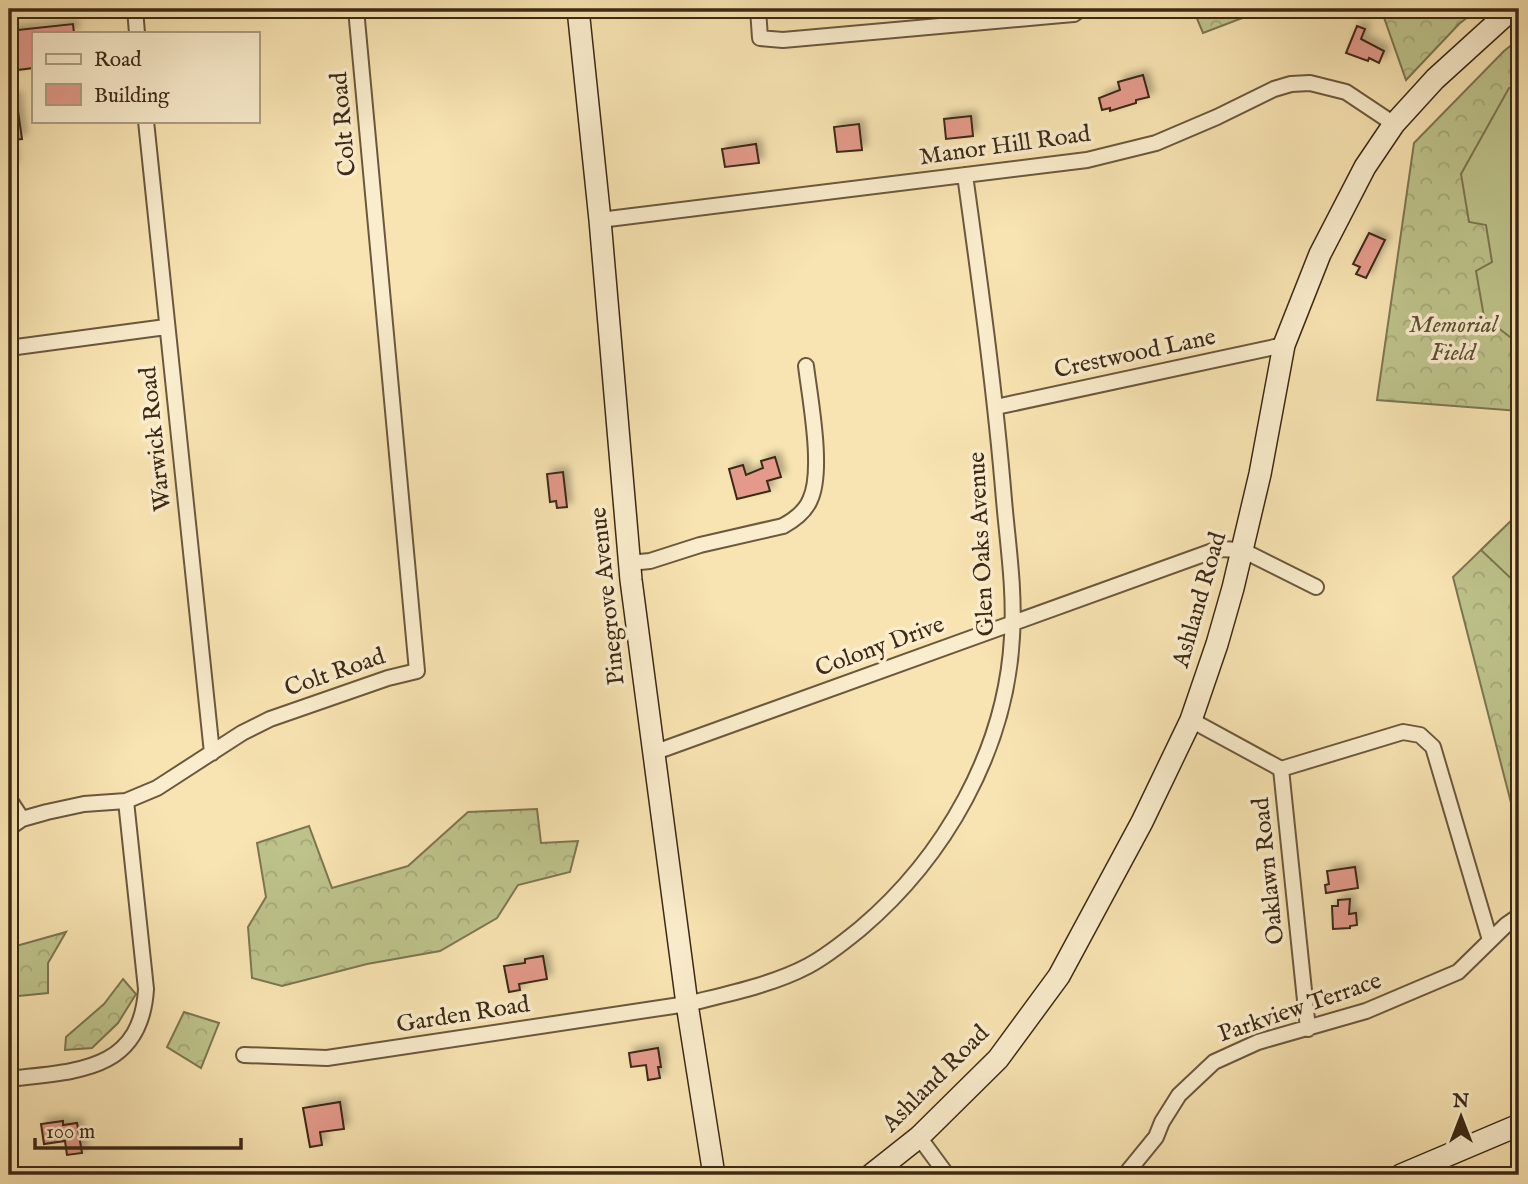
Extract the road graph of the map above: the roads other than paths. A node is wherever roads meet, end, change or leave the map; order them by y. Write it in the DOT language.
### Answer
graph roads {
  1 [pos="135,9"];
  2 [pos="356,9"];
  3 [pos="578,9"];
  4 [pos="758,9"];
  5 [pos="1081,9"];
  6 [pos="1512,9"];
  7 [pos="138,32"];
  8 [pos="146,122"];
  9 [pos="1394,124"];
  10 [pos="965,175"];
  11 [pos="600,220"];
  12 [pos="166,327"];
  13 [pos="1284,345"];
  14 [pos="9,348"];
  15 [pos="806,366"];
  16 [pos="996,407"];
  17 [pos="1242,550"];
  18 [pos="629,563"];
  19 [pos="1316,587"];
  20 [pos="1012,624"];
  21 [pos="1191,720"];
  22 [pos="212,753"];
  23 [pos="653,753"];
  24 [pos="1281,769"];
  25 [pos="9,799"];
  26 [pos="126,801"];
  27 [pos="22,819"];
  28 [pos="9,828"];
  29 [pos="1519,916"];
  30 [pos="1490,940"];
  31 [pos="687,1004"];
  32 [pos="1308,1029"];
  33 [pos="244,1055"];
  34 [pos="9,1079"];
  35 [pos="1519,1125"];
  36 [pos="919,1137"];
  37 [pos="714,1175"];
  38 [pos="871,1175"];
  39 [pos="947,1175"];
  40 [pos="1125,1175"];
  41 [pos="1401,1175"];
  1 -- 7 [label="street"];
  2 -- 22 [label="street, Colt Road"];
  3 -- 11 [label="street, Pinegrove Avenue"];
  4 -- 5 [label="street"];
  6 -- 9 [label="street, Ashland Road"];
  8 -- 12 [label="street, Warwick Road"];
  9 -- 10 [label="street, Manor Hill Road"];
  9 -- 13 [label="street, Ashland Road"];
  10 -- 11 [label="street, Manor Hill Road"];
  10 -- 16 [label="street, Glen Oaks Avenue"];
  11 -- 18 [label="street, Pinegrove Avenue"];
  12 -- 14 [label="street"];
  12 -- 22 [label="street, Warwick Road"];
  13 -- 16 [label="street, Crestwood Lane"];
  13 -- 17 [label="street, Ashland Road"];
  15 -- 18 [label="street"];
  16 -- 20 [label="street, Glen Oaks Avenue"];
  17 -- 19 [label="street"];
  17 -- 20 [label="street, Colony Drive"];
  17 -- 21 [label="street, Ashland Road"];
  18 -- 23 [label="street, Pinegrove Avenue"];
  20 -- 23 [label="street, Colony Drive"];
  20 -- 31 [label="street, Glen Oaks Avenue"];
  21 -- 24 [label="street, Oaklawn Road"];
  21 -- 36 [label="street, Ashland Road"];
  22 -- 26 [label="street, Colt Road"];
  23 -- 31 [label="street, Pinegrove Avenue"];
  24 -- 30 [label="street"];
  24 -- 32 [label="street, Oaklawn Road"];
  25 -- 27 [label="street"];
  26 -- 27 [label="street, Colt Road"];
  26 -- 34 [label="street"];
  27 -- 28 [label="street"];
  29 -- 30 [label="street, Parkview Terrace"];
  30 -- 32 [label="street, Parkview Terrace"];
  31 -- 33 [label="street, Garden Road"];
  31 -- 37 [label="street, Pinegrove Avenue"];
  32 -- 40 [label="street, Parkview Terrace"];
  35 -- 41 [label="street"];
  36 -- 38 [label="street, Ashland Road"];
  36 -- 39 [label="street"];
}
